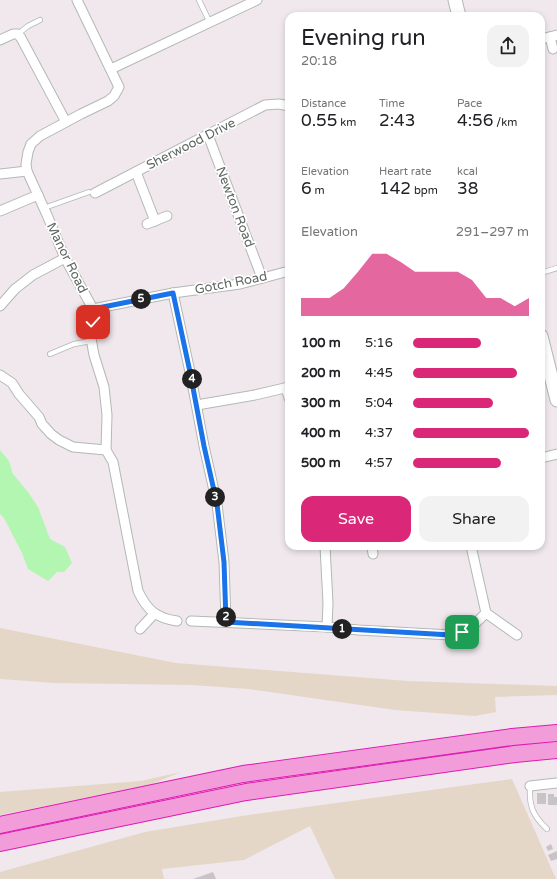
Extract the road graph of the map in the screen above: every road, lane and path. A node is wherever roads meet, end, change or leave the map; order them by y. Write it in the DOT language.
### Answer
graph roads {
  1 [pos="77,0"];
  2 [pos="199,0"];
  3 [pos="257,0"];
  4 [pos="455,0"];
  5 [pos="458,12"];
  6 [pos="40,20"];
  7 [pos="210,22"];
  8 [pos="18,34"];
  9 [pos="549,37"];
  10 [pos="0,40"];
  11 [pos="553,49"];
  12 [pos="111,69"];
  13 [pos="285,105"];
  14 [pos="66,122"];
  15 [pos="208,135"];
  16 [pos="27,171"];
  17 [pos="136,172"];
  18 [pos="0,174"];
  19 [pos="92,192"];
  20 [pos="38,195"];
  21 [pos="44,208"];
  22 [pos="0,211"];
  23 [pos="166,216"];
  24 [pos="65,258"];
  25 [pos="557,268"];
  26 [pos="285,271"];
  27 [pos="545,272"];
  28 [pos="262,278"];
  29 [pos="173,293"];
  30 [pos="0,306"];
  31 [pos="93,309"];
  32 [pos="91,341"];
  33 [pos="545,352"];
  34 [pos="50,354"];
  35 [pos="0,375"];
  36 [pos="285,389"];
  37 [pos="557,400"];
  38 [pos="197,405"];
  39 [pos="106,450"];
  40 [pos="557,454"];
  41 [pos="545,457"];
  42 [pos="325,550"];
  43 [pos="472,550"];
  44 [pos="486,613"];
  45 [pos="154,614"];
  46 [pos="177,621"];
  47 [pos="191,621"];
  48 [pos="226,622"];
  49 [pos="327,627"];
  50 [pos="140,629"];
  51 [pos="517,635"];
  52 [pos="557,733"];
  53 [pos="557,750"];
  54 [pos="557,783"];
  55 [pos="530,786"];
  56 [pos="0,825"];
  57 [pos="546,829"];
  58 [pos="0,843"];
  1 -- 12 [label="street, Manor Road"];
  2 -- 7 [label="lane"];
  3 -- 7 [label="street"];
  4 -- 5 [label="street"];
  6 -- 8 [label="lane"];
  7 -- 12 [label="street"];
  8 -- 10 [label="street"];
  8 -- 14 [label="street"];
  9 -- 11 [label="street"];
  12 -- 14 [label="street, Manor Road"];
  13 -- 15 [label="street, Sherwood Drive"];
  14 -- 16 [label="street, Manor Road"];
  15 -- 17 [label="street, Sherwood Drive"];
  15 -- 28 [label="street, Newton Road"];
  16 -- 18 [label="street"];
  16 -- 20 [label="street, Manor Road"];
  17 -- 19 [label="street, Sherwood Drive"];
  17 -- 23 [label="street"];
  19 -- 21 [label="lane"];
  20 -- 21 [label="street, Manor Road"];
  20 -- 22 [label="street"];
  21 -- 24 [label="street, Manor Road"];
  24 -- 30 [label="street"];
  24 -- 31 [label="street, Manor Road"];
  25 -- 27 [label="lane"];
  26 -- 28 [label="street, Gotch Road"];
  28 -- 29 [label="street, Gotch Road"];
  29 -- 31 [label="street, Gotch Road"];
  29 -- 38 [label="street"];
  31 -- 32 [label="street, Manor Road"];
  32 -- 34 [label="lane"];
  32 -- 39 [label="street, Manor Road"];
  33 -- 37 [label="street"];
  35 -- 39 [label="street"];
  36 -- 38 [label="street"];
  38 -- 48 [label="street"];
  39 -- 45 [label="street, Manor Road"];
  40 -- 41 [label="street"];
  42 -- 49 [label="street"];
  43 -- 44 [label="street"];
  44 -- 49 [label="street"];
  44 -- 51 [label="street"];
  45 -- 46 [label="street"];
  45 -- 50 [label="street"];
  47 -- 48 [label="street"];
  48 -- 49 [label="street"];
  52 -- 56 [label="highway"];
  53 -- 58 [label="highway"];
  54 -- 55 [label="street"];
  55 -- 57 [label="lane"];
}
